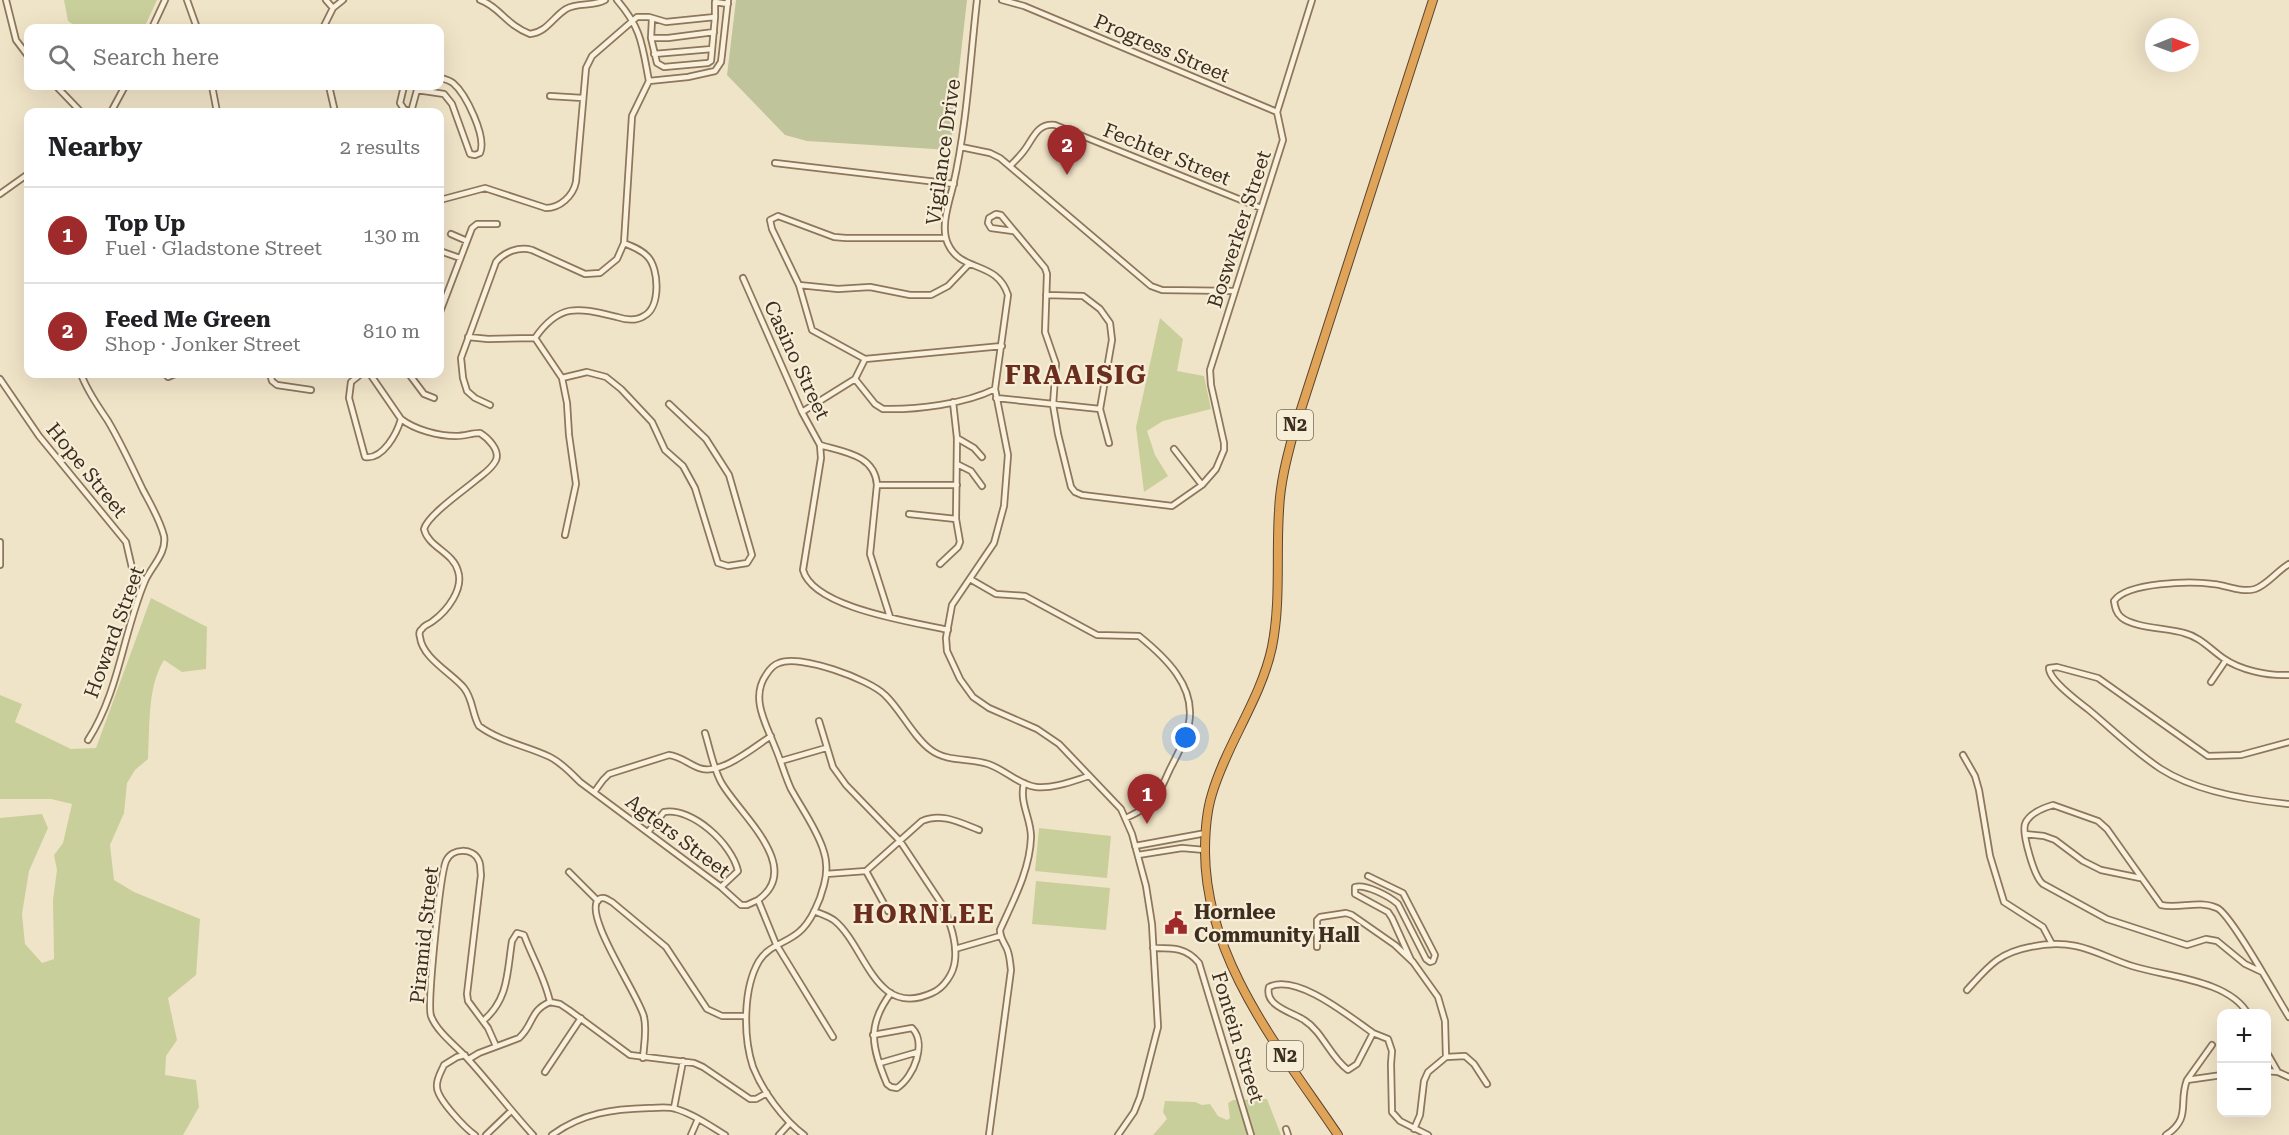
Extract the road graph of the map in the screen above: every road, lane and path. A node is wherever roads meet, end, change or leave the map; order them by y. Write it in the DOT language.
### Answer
graph roads {
  1 [pos="6,0"];
  2 [pos="165,0"];
  3 [pos="187,0"];
  4 [pos="326,0"];
  5 [pos="343,0"];
  6 [pos="480,0"];
  7 [pos="605,0"];
  8 [pos="617,0"];
  9 [pos="977,0"];
  10 [pos="1002,0"];
  11 [pos="1312,0"];
  12 [pos="1433,0"];
  13 [pos="728,2"];
  14 [pos="333,8"];
  15 [pos="715,17"];
  16 [pos="633,19"];
  17 [pos="652,20"];
  18 [pos="154,24"];
  19 [pos="196,24"];
  20 [pos="325,24"];
  21 [pos="714,32"];
  22 [pos="651,38"];
  23 [pos="712,49"];
  24 [pos="24,51"];
  25 [pos="654,54"];
  26 [pos="444,79"];
  27 [pos="649,81"];
  28 [pos="60,90"];
  29 [pos="123,90"];
  30 [pos="213,90"];
  31 [pos="330,90"];
  32 [pos="403,90"];
  33 [pos="418,90"];
  34 [pos="427,90"];
  35 [pos="550,96"];
  36 [pos="583,98"];
  37 [pos="77,108"];
  38 [pos="113,108"];
  39 [pos="216,108"];
  40 [pos="334,108"];
  41 [pos="403,108"];
  42 [pos="413,108"];
  43 [pos="1277,112"];
  44 [pos="961,147"];
  45 [pos="775,163"];
  46 [pos="1010,166"];
  47 [pos="24,177"];
  48 [pos="954,184"];
  49 [pos="0,194"];
  50 [pos="444,198"];
  51 [pos="1262,208"];
  52 [pos="497,224"];
  53 [pos="1013,231"];
  54 [pos="451,234"];
  55 [pos="946,238"];
  56 [pos="467,241"];
  57 [pos="624,243"];
  58 [pos="444,252"];
  59 [pos="460,258"];
  60 [pos="969,264"];
  61 [pos="743,278"];
  62 [pos="799,285"];
  63 [pos="1235,291"];
  64 [pos="1046,295"];
  65 [pos="444,301"];
  66 [pos="468,337"];
  67 [pos="535,338"];
  68 [pos="1002,346"];
  69 [pos="865,358"];
  70 [pos="83,378"];
  71 [pos="271,378"];
  72 [pos="356,378"];
  73 [pos="373,378"];
  74 [pos="414,378"];
  75 [pos="562,378"];
  76 [pos="0,379"];
  77 [pos="855,379"];
  78 [pos="994,389"];
  79 [pos="311,390"];
  80 [pos="434,398"];
  81 [pos="996,398"];
  82 [pos="953,402"];
  83 [pos="669,404"];
  84 [pos="490,405"];
  85 [pos="1053,405"];
  86 [pos="1100,409"];
  87 [pos="802,412"];
  88 [pos="401,419"];
  89 [pos="957,438"];
  90 [pos="1109,443"];
  91 [pos="820,445"];
  92 [pos="1174,449"];
  93 [pos="982,457"];
  94 [pos="957,464"];
  95 [pos="877,485"];
  96 [pos="957,485"];
  97 [pos="1202,485"];
  98 [pos="982,486"];
  99 [pos="909,514"];
  100 [pos="956,519"];
  101 [pos="565,535"];
  102 [pos="0,542"];
  103 [pos="940,564"];
  104 [pos="2289,564"];
  105 [pos="0,565"];
  106 [pos="970,579"];
  107 [pos="145,581"];
  108 [pos="890,617"];
  109 [pos="948,630"];
  110 [pos="2226,660"];
  111 [pos="2289,675"];
  112 [pos="2211,682"];
  113 [pos="819,722"];
  114 [pos="705,733"];
  115 [pos="771,736"];
  116 [pos="88,740"];
  117 [pos="2289,742"];
  118 [pos="826,748"];
  119 [pos="1963,754"];
  120 [pos="781,761"];
  121 [pos="716,768"];
  122 [pos="1089,776"];
  123 [pos="1024,783"];
  124 [pos="595,792"];
  125 [pos="2289,804"];
  126 [pos="1126,818"];
  127 [pos="979,830"];
  128 [pos="648,832"];
  129 [pos="1206,834"];
  130 [pos="2025,834"];
  131 [pos="900,840"];
  132 [pos="1135,846"];
  133 [pos="1205,850"];
  134 [pos="1138,855"];
  135 [pos="867,871"];
  136 [pos="570,872"];
  137 [pos="826,874"];
  138 [pos="1368,876"];
  139 [pos="2140,878"];
  140 [pos="721,887"];
  141 [pos="758,900"];
  142 [pos="598,901"];
  143 [pos="814,911"];
  144 [pos="888,911"];
  145 [pos="1000,936"];
  146 [pos="776,944"];
  147 [pos="2052,944"];
  148 [pos="1317,947"];
  149 [pos="1153,948"];
  150 [pos="955,949"];
  151 [pos="1411,960"];
  152 [pos="2262,972"];
  153 [pos="1967,990"];
  154 [pos="891,993"];
  155 [pos="550,1002"];
  156 [pos="2244,1009"];
  157 [pos="746,1016"];
  158 [pos="2289,1017"];
  159 [pos="580,1018"];
  160 [pos="483,1021"];
  161 [pos="1372,1033"];
  162 [pos="873,1035"];
  163 [pos="833,1037"];
  164 [pos="2212,1045"];
  165 [pos="496,1046"];
  166 [pos="918,1052"];
  167 [pos="467,1057"];
  168 [pos="1446,1057"];
  169 [pos="643,1058"];
  170 [pos="2271,1060"];
  171 [pos="683,1061"];
  172 [pos="880,1063"];
  173 [pos="2271,1071"];
  174 [pos="545,1072"];
  175 [pos="2278,1072"];
  176 [pos="2217,1076"];
  177 [pos="2289,1077"];
  178 [pos="2187,1080"];
  179 [pos="1487,1084"];
  180 [pos="767,1093"];
  181 [pos="674,1107"];
  182 [pos="511,1111"];
  183 [pos="698,1119"];
  184 [pos="789,1124"];
  185 [pos="1414,1128"];
  186 [pos="1286,1129"];
  187 [pos="476,1135"];
  188 [pos="486,1135"];
  189 [pos="533,1135"];
  190 [pos="552,1135"];
  191 [pos="691,1135"];
  192 [pos="725,1135"];
  193 [pos="779,1135"];
  194 [pos="804,1135"];
  195 [pos="989,1135"];
  196 [pos="1118,1135"];
  197 [pos="1251,1135"];
  198 [pos="1288,1135"];
  199 [pos="1338,1135"];
  200 [pos="1428,1135"];
  201 [pos="2166,1135"];
  1 -- 24 [label="street"];
  2 -- 18 [label="street"];
  3 -- 19 [label="street"];
  4 -- 14 [label="street"];
  5 -- 14 [label="street"];
  6 -- 7 [label="street"];
  8 -- 16 [label="street"];
  9 -- 44 [label="street, Vigilance Drive"];
  10 -- 43 [label="street, Progress Street"];
  11 -- 43 [label="street, Boswerker Street"];
  12 -- 129 [label="highway, N2"];
  13 -- 15 [label="street"];
  13 -- 27 [label="street"];
  14 -- 20 [label="street"];
  15 -- 17 [label="street"];
  15 -- 21 [label="street"];
  16 -- 17 [label="street"];
  16 -- 27 [label="street"];
  16 -- 36 [label="street"];
  17 -- 22 [label="street"];
  21 -- 22 [label="street"];
  21 -- 23 [label="street"];
  22 -- 25 [label="street"];
  23 -- 25 [label="street"];
  23 -- 25 [label="street"];
  26 -- 34 [label="street"];
  27 -- 57 [label="street"];
  28 -- 37 [label="street"];
  29 -- 38 [label="street"];
  30 -- 39 [label="street"];
  31 -- 40 [label="street"];
  32 -- 41 [label="street"];
  33 -- 42 [label="street"];
  35 -- 36 [label="street"];
  36 -- 50 [label="street"];
  43 -- 51 [label="street, Boswerker Street"];
  44 -- 46 [label="street"];
  44 -- 48 [label="street, Vigilance Drive"];
  45 -- 48 [label="street"];
  46 -- 51 [label="street, Fechter Street"];
  46 -- 63 [label="street"];
  47 -- 49 [label="street"];
  48 -- 55 [label="street, Vigilance Drive"];
  51 -- 63 [label="street, Boswerker Street"];
  52 -- 56 [label="street"];
  53 -- 53 [label="street"];
  53 -- 64 [label="street"];
  54 -- 56 [label="street"];
  55 -- 60 [label="street, Vigilance Drive"];
  55 -- 62 [label="street"];
  56 -- 59 [label="street"];
  57 -- 66 [label="street"];
  57 -- 67 [label="street"];
  58 -- 59 [label="street"];
  59 -- 65 [label="street"];
  60 -- 62 [label="street"];
  60 -- 68 [label="street, Vigilance Drive"];
  61 -- 87 [label="street, Casino Street"];
  62 -- 69 [label="street"];
  63 -- 97 [label="street, Boswerker Street"];
  64 -- 85 [label="street"];
  64 -- 86 [label="street"];
  66 -- 67 [label="street"];
  66 -- 84 [label="street"];
  67 -- 75 [label="street"];
  68 -- 69 [label="street"];
  68 -- 78 [label="street, Vigilance Drive"];
  69 -- 77 [label="street"];
  70 -- 107 [label="street, Howard Street"];
  71 -- 79 [label="street"];
  72 -- 88 [label="street"];
  73 -- 88 [label="street"];
  74 -- 80 [label="street"];
  75 -- 83 [label="street"];
  75 -- 101 [label="street"];
  76 -- 107 [label="street, Hope Street"];
  77 -- 82 [label="street"];
  77 -- 87 [label="street"];
  78 -- 81 [label="street, Vigilance Drive"];
  78 -- 82 [label="street"];
  81 -- 85 [label="street"];
  81 -- 106 [label="street, Vigilance Drive"];
  82 -- 89 [label="street"];
  85 -- 86 [label="street"];
  85 -- 97 [label="street"];
  86 -- 90 [label="street"];
  87 -- 91 [label="street, Casino Street"];
  88 -- 124 [label="street, Agters Street"];
  89 -- 93 [label="street"];
  89 -- 94 [label="street"];
  91 -- 95 [label="street, Casino Street"];
  91 -- 108 [label="street"];
  92 -- 97 [label="street"];
  94 -- 96 [label="street"];
  94 -- 98 [label="street"];
  95 -- 96 [label="street"];
  95 -- 108 [label="street"];
  96 -- 100 [label="street"];
  99 -- 100 [label="street"];
  100 -- 103 [label="street"];
  102 -- 105 [label="street"];
  104 -- 110 [label="street"];
  106 -- 109 [label="street, Vigilance Drive"];
  106 -- 126 [label="street"];
  107 -- 116 [label="street, Howard Street"];
  108 -- 109 [label="street"];
  109 -- 122 [label="street, Vigilance Drive"];
  110 -- 111 [label="street"];
  110 -- 112 [label="street"];
  113 -- 118 [label="street"];
  114 -- 121 [label="street"];
  115 -- 120 [label="street"];
  115 -- 121 [label="street"];
  115 -- 123 [label="street"];
  117 -- 125 [label="street"];
  118 -- 120 [label="street"];
  118 -- 131 [label="street"];
  119 -- 147 [label="street"];
  120 -- 137 [label="street"];
  121 -- 124 [label="street"];
  121 -- 141 [label="street"];
  122 -- 123 [label="street"];
  122 -- 126 [label="street, Vigilance Drive"];
  123 -- 145 [label="street"];
  124 -- 128 [label="street, Agters Street"];
  126 -- 132 [label="street, Vigilance Drive"];
  127 -- 131 [label="street"];
  128 -- 140 [label="street, Agters Street"];
  128 -- 140 [label="street"];
  129 -- 132 [label="street"];
  129 -- 133 [label="highway, N2"];
  130 -- 139 [label="street"];
  130 -- 139 [label="street"];
  130 -- 152 [label="street"];
  131 -- 135 [label="street"];
  131 -- 150 [label="street"];
  132 -- 134 [label="street, Vigilance Drive"];
  133 -- 134 [label="street"];
  133 -- 199 [label="highway, N2"];
  134 -- 149 [label="street, Vigilance Drive"];
  135 -- 137 [label="street"];
  135 -- 144 [label="street"];
  136 -- 142 [label="street"];
  137 -- 143 [label="street"];
  138 -- 151 [label="street"];
  139 -- 152 [label="street"];
  140 -- 141 [label="street, Agters Street"];
  141 -- 146 [label="street"];
  142 -- 157 [label="street"];
  142 -- 169 [label="street"];
  143 -- 146 [label="street"];
  143 -- 154 [label="street"];
  145 -- 150 [label="street"];
  145 -- 195 [label="street"];
  146 -- 157 [label="street"];
  146 -- 163 [label="street"];
  147 -- 153 [label="street"];
  147 -- 156 [label="street"];
  148 -- 151 [label="street"];
  149 -- 196 [label="street, Vigilance Drive"];
  149 -- 197 [label="street, Fontein Street"];
  150 -- 154 [label="street"];
  151 -- 168 [label="street"];
  152 -- 158 [label="street"];
  154 -- 162 [label="street"];
  155 -- 159 [label="street"];
  155 -- 160 [label="street"];
  155 -- 165 [label="street"];
  157 -- 180 [label="street"];
  159 -- 169 [label="street"];
  159 -- 174 [label="street"];
  160 -- 165 [label="street, Piramid Street"];
  160 -- 167 [label="street, Piramid Street"];
  161 -- 161 [label="street"];
  161 -- 185 [label="street"];
  162 -- 166 [label="street"];
  162 -- 172 [label="street"];
  164 -- 178 [label="street"];
  165 -- 167 [label="street"];
  166 -- 172 [label="street"];
  166 -- 172 [label="street"];
  167 -- 182 [label="street"];
  167 -- 187 [label="street"];
  168 -- 179 [label="street"];
  168 -- 185 [label="street"];
  169 -- 171 [label="street"];
  170 -- 175 [label="street"];
  171 -- 180 [label="street"];
  171 -- 181 [label="street"];
  173 -- 175 [label="street"];
  175 -- 177 [label="street"];
  176 -- 178 [label="street"];
  178 -- 201 [label="street"];
  180 -- 184 [label="street"];
  181 -- 183 [label="street"];
  181 -- 190 [label="street"];
  182 -- 188 [label="street"];
  182 -- 189 [label="street"];
  183 -- 191 [label="street"];
  183 -- 192 [label="street"];
  184 -- 193 [label="street"];
  184 -- 194 [label="street"];
  185 -- 200 [label="street"];
  186 -- 198 [label="street"];
}
